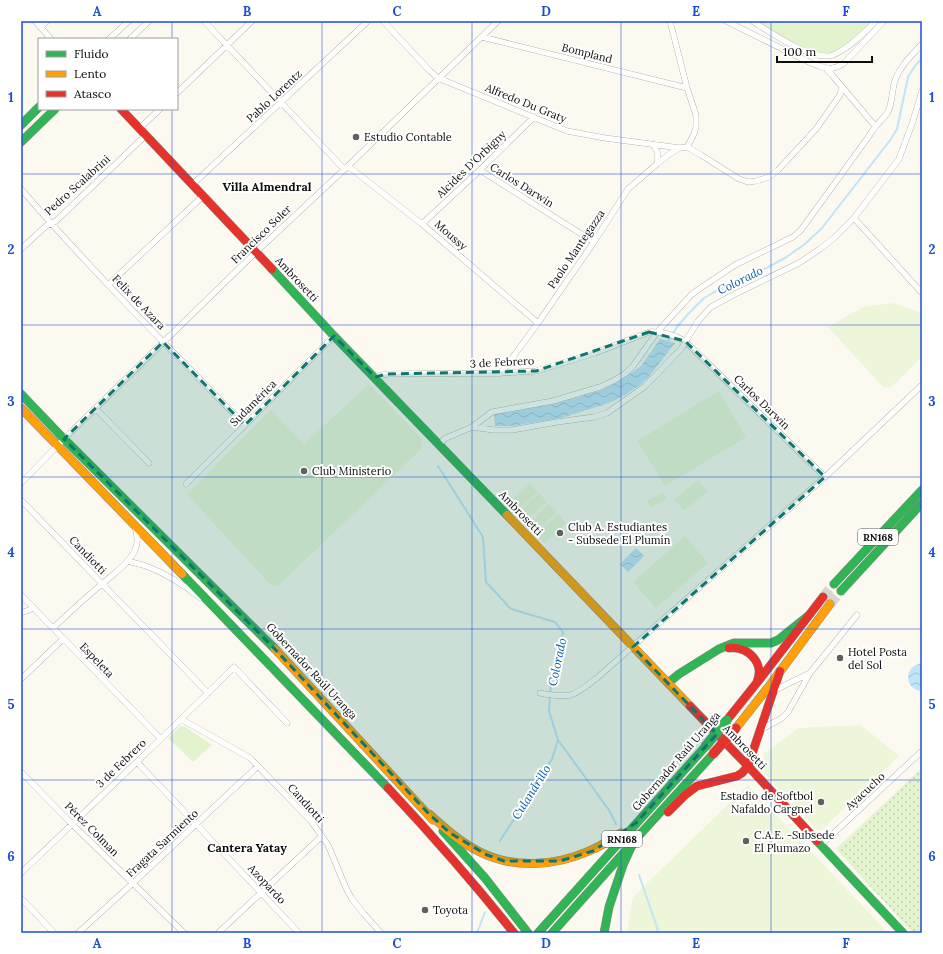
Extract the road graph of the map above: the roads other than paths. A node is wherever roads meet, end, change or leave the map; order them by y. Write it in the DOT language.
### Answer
graph roads {
  1 [pos="35,21"];
  2 [pos="48,21"];
  3 [pos="129,21"];
  4 [pos="149,21"];
  5 [pos="204,21"];
  6 [pos="252,21"];
  7 [pos="368,21"];
  8 [pos="383,21"];
  9 [pos="498,21"];
  10 [pos="670,21"];
  11 [pos="726,21"];
  12 [pos="752,21"];
  13 [pos="876,21"];
  14 [pos="884,21"];
  15 [pos="40,27"];
  16 [pos="482,37"];
  17 [pos="50,38"];
  18 [pos="110,38"];
  19 [pos="131,38"];
  20 [pos="922,44"];
  21 [pos="227,45"];
  22 [pos="824,67"];
  23 [pos="438,78"];
  24 [pos="687,88"];
  25 [pos="842,88"];
  26 [pos="922,91"];
  27 [pos="178,92"];
  28 [pos="282,102"];
  29 [pos="38,108"];
  30 [pos="54,110"];
  31 [pos="123,110"];
  32 [pos="159,110"];
  33 [pos="534,117"];
  34 [pos="21,125"];
  35 [pos="876,126"];
  36 [pos="143,131"];
  37 [pos="21,142"];
  38 [pos="653,144"];
  39 [pos="683,148"];
  40 [pos="656,164"];
  41 [pos="346,167"];
  42 [pos="480,170"];
  43 [pos="193,184"];
  44 [pos="21,189"];
  45 [pos="203,196"];
  46 [pos="854,218"];
  47 [pos="51,224"];
  48 [pos="422,224"];
  49 [pos="594,242"];
  50 [pos="21,249"];
  51 [pos="256,252"];
  52 [pos="108,285"];
  53 [pos="922,292"];
  54 [pos="538,324"];
  55 [pos="660,332"];
  56 [pos="334,336"];
  57 [pos="683,340"];
  58 [pos="163,342"];
  59 [pos="501,373"];
  60 [pos="374,377"];
  61 [pos="922,385"];
  62 [pos="21,394"];
  63 [pos="21,408"];
  64 [pos="96,409"];
  65 [pos="245,425"];
  66 [pos="472,427"];
  67 [pos="64,439"];
  68 [pos="440,445"];
  69 [pos="57,446"];
  70 [pos="149,463"];
  71 [pos="825,476"];
  72 [pos="21,483"];
  73 [pos="186,484"];
  74 [pos="922,490"];
  75 [pos="21,500"];
  76 [pos="922,503"];
  77 [pos="134,525"];
  78 [pos="128,561"];
  79 [pos="102,584"];
  80 [pos="834,584"];
  81 [pos="841,591"];
  82 [pos="21,595"];
  83 [pos="34,608"];
  84 [pos="218,611"];
  85 [pos="21,613"];
  86 [pos="857,615"];
  87 [pos="808,616"];
  88 [pos="53,628"];
  89 [pos="63,639"];
  90 [pos="633,647"];
  91 [pos="719,649"];
  92 [pos="780,671"];
  93 [pos="810,673"];
  94 [pos="21,679"];
  95 [pos="668,683"];
  96 [pos="774,691"];
  97 [pos="208,693"];
  98 [pos="540,693"];
  99 [pos="750,693"];
  100 [pos="760,697"];
  101 [pos="181,719"];
  102 [pos="287,723"];
  103 [pos="762,729"];
  104 [pos="160,738"];
  105 [pos="922,750"];
  106 [pos="137,762"];
  107 [pos="258,766"];
  108 [pos="748,766"];
  109 [pos="21,772"];
  110 [pos="429,814"];
  111 [pos="655,817"];
  112 [pos="636,823"];
  113 [pos="72,824"];
  114 [pos="196,824"];
  115 [pos="322,836"];
  116 [pos="634,841"];
  117 [pos="821,845"];
  118 [pos="21,873"];
  119 [pos="132,884"];
  120 [pos="261,893"];
  121 [pos="21,898"];
  122 [pos="539,932"];
  123 [pos="54,933"];
  124 [pos="78,933"];
  125 [pos="184,933"];
  126 [pos="218,933"];
  127 [pos="299,933"];
  128 [pos="381,933"];
  129 [pos="514,933"];
  130 [pos="528,933"];
  131 [pos="552,933"];
  132 [pos="604,933"];
  133 [pos="903,933"];
  1 -- 15 [label="street"];
  2 -- 15 [label="street"];
  3 -- 18 [label="street"];
  4 -- 19 [label="street"];
  5 -- 21 [label="street, Moussy"];
  6 -- 21 [label="street"];
  7 -- 28 [label="street, Pablo Lorentz"];
  8 -- 23 [label="street, Alfredo Du Graty"];
  9 -- 16 [label="street, Francisco Soler"];
  10 -- 24 [label="street, Paolo Mantegazza"];
  11 -- 22 [label="street"];
  12 -- 13 [label="street"];
  14 -- 22 [label="street"];
  15 -- 17 [label="street"];
  16 -- 23 [label="street, Francisco Soler"];
  16 -- 24 [label="street, Bompland"];
  20 -- 35 [label="street"];
  21 -- 27 [label="street"];
  21 -- 28 [label="street, Moussy"];
  22 -- 25 [label="street"];
  23 -- 33 [label="street, Alfredo Du Graty"];
  23 -- 41 [label="street, Francisco Soler"];
  24 -- 39 [label="street, Paolo Mantegazza"];
  25 -- 35 [label="street"];
  25 -- 39 [label="street"];
  26 -- 46 [label="street"];
  28 -- 41 [label="street, Moussy"];
  28 -- 43 [label="street, Pablo Lorentz"];
  29 -- 34 [label="main road"];
  30 -- 37 [label="main road"];
  31 -- 36 [label="main road, Ambrosetti"];
  32 -- 36 [label="street, Pedro Scalabrini"];
  33 -- 38 [label="street, Alfredo Du Graty"];
  33 -- 42 [label="street, Alcides D'Orbigny"];
  35 -- 55 [label="street"];
  36 -- 43 [label="main road, Ambrosetti"];
  36 -- 47 [label="street, Pedro Scalabrini"];
  38 -- 39 [label="street, Alfredo Du Graty"];
  38 -- 40 [label="street"];
  39 -- 40 [label="street, Paolo Mantegazza"];
  40 -- 49 [label="street, Paolo Mantegazza"];
  41 -- 48 [label="street, Moussy"];
  41 -- 51 [label="street, Francisco Soler"];
  42 -- 48 [label="street, Alcides D'Orbigny"];
  42 -- 49 [label="street, Carlos Darwin"];
  43 -- 45 [label="main road, Ambrosetti"];
  44 -- 47 [label="street, Felix de Azara"];
  45 -- 51 [label="main road, Ambrosetti"];
  45 -- 52 [label="street"];
  46 -- 53 [label="street"];
  46 -- 57 [label="street"];
  47 -- 50 [label="street, Pedro Scalabrini"];
  47 -- 52 [label="street, Felix de Azara"];
  48 -- 54 [label="street, Moussy"];
  49 -- 54 [label="street, Paolo Mantegazza"];
  51 -- 56 [label="main road, Ambrosetti"];
  51 -- 58 [label="street, Francisco Soler"];
  52 -- 58 [label="street, Felix de Azara"];
  54 -- 59 [label="street, Paolo Mantegazza"];
  55 -- 57 [label="street"];
  55 -- 59 [label="street, 3 de Febrero"];
  55 -- 66 [label="street"];
  56 -- 60 [label="main road, Ambrosetti"];
  56 -- 65 [label="street, Sudamérica"];
  57 -- 66 [label="street"];
  57 -- 71 [label="street, Carlos Darwin"];
  58 -- 64 [label="street, Francisco Soler"];
  58 -- 65 [label="street, Felix de Azara"];
  59 -- 60 [label="street, 3 de Febrero"];
  60 -- 68 [label="main road, Ambrosetti"];
  61 -- 71 [label="street"];
  62 -- 67 [label="main road, Gobernador Raúl Uranga"];
  63 -- 69 [label="main road"];
  64 -- 67 [label="street, Francisco Soler"];
  64 -- 70 [label="street"];
  65 -- 73 [label="street, Sudamérica"];
  66 -- 68 [label="street"];
  67 -- 69 [label="street, Francisco Soler"];
  67 -- 110 [label="main road, Gobernador Raúl Uranga"];
  68 -- 90 [label="main road, Ambrosetti"];
  69 -- 72 [label="street, Francisco Soler"];
  69 -- 77 [label="main road"];
  71 -- 90 [label="street"];
  74 -- 80 [label="main road, RN168"];
  75 -- 79 [label="street, Candiotti"];
  76 -- 81 [label="main road, RN168"];
  77 -- 78 [label="street"];
  77 -- 84 [label="main road"];
  78 -- 79 [label="street"];
  78 -- 84 [label="street"];
  79 -- 88 [label="street"];
  79 -- 97 [label="street, Candiotti"];
  82 -- 83 [label="street, Espeleta"];
  83 -- 85 [label="street"];
  83 -- 88 [label="street, Espeleta"];
  84 -- 129 [label="main road"];
  86 -- 93 [label="street"];
  87 -- 91 [label="main road"];
  87 -- 92 [label="main road, Gobernador Raúl Uranga / RN168"];
  87 -- 99 [label="main road, Gobernador Raúl Uranga / RN168"];
  88 -- 89 [label="street, Espeleta"];
  89 -- 94 [label="street"];
  89 -- 104 [label="street, Espeleta"];
  90 -- 95 [label="main road, Ambrosetti"];
  90 -- 98 [label="street"];
  91 -- 95 [label="main road"];
  91 -- 99 [label="main road"];
  92 -- 96 [label="main road"];
  92 -- 100 [label="main road, Gobernador Raúl Uranga / RN168"];
  93 -- 96 [label="street"];
  93 -- 103 [label="street"];
  95 -- 108 [label="main road, Ambrosetti"];
  96 -- 100 [label="street"];
  96 -- 103 [label="main road"];
  97 -- 101 [label="street, 3 de Febrero"];
  97 -- 102 [label="street, 3 de Febrero"];
  99 -- 112 [label="main road, Gobernador Raúl Uranga / RN168, bridge"];
  100 -- 111 [label="main road, Gobernador Raúl Uranga / RN168, bridge"];
  101 -- 104 [label="street, 3 de Febrero"];
  101 -- 107 [label="street, Candiotti"];
  103 -- 108 [label="main road"];
  104 -- 106 [label="street, 3 de Febrero"];
  105 -- 117 [label="street, Ayacucho"];
  106 -- 113 [label="street, 3 de Febrero"];
  106 -- 114 [label="street, Azopardo"];
  107 -- 114 [label="street, Fragata Sarmiento"];
  107 -- 115 [label="street, Candiotti"];
  108 -- 111 [label="main road"];
  108 -- 117 [label="main road, Ambrosetti"];
  109 -- 113 [label="street, Pérez Colman"];
  110 -- 112 [label="main road"];
  110 -- 130 [label="main road, Gobernador Raúl Uranga"];
  111 -- 116 [label="main road, Gobernador Raúl Uranga / RN168"];
  112 -- 122 [label="main road, Gobernador Raúl Uranga / RN168"];
  113 -- 118 [label="street, 3 de Febrero"];
  113 -- 119 [label="street, Pérez Colman"];
  114 -- 119 [label="street, Fragata Sarmiento"];
  114 -- 120 [label="street, Azopardo"];
  115 -- 120 [label="street"];
  115 -- 128 [label="street, Candiotti"];
  116 -- 131 [label="main road"];
  116 -- 132 [label="main road, Gobernador Raúl Uranga / RN168"];
  117 -- 133 [label="main road, Ambrosetti"];
  119 -- 124 [label="street, Fragata Sarmiento"];
  119 -- 125 [label="street, Pérez Colman"];
  120 -- 126 [label="street"];
  120 -- 127 [label="street, Azopardo"];
  121 -- 123 [label="street"];
}
